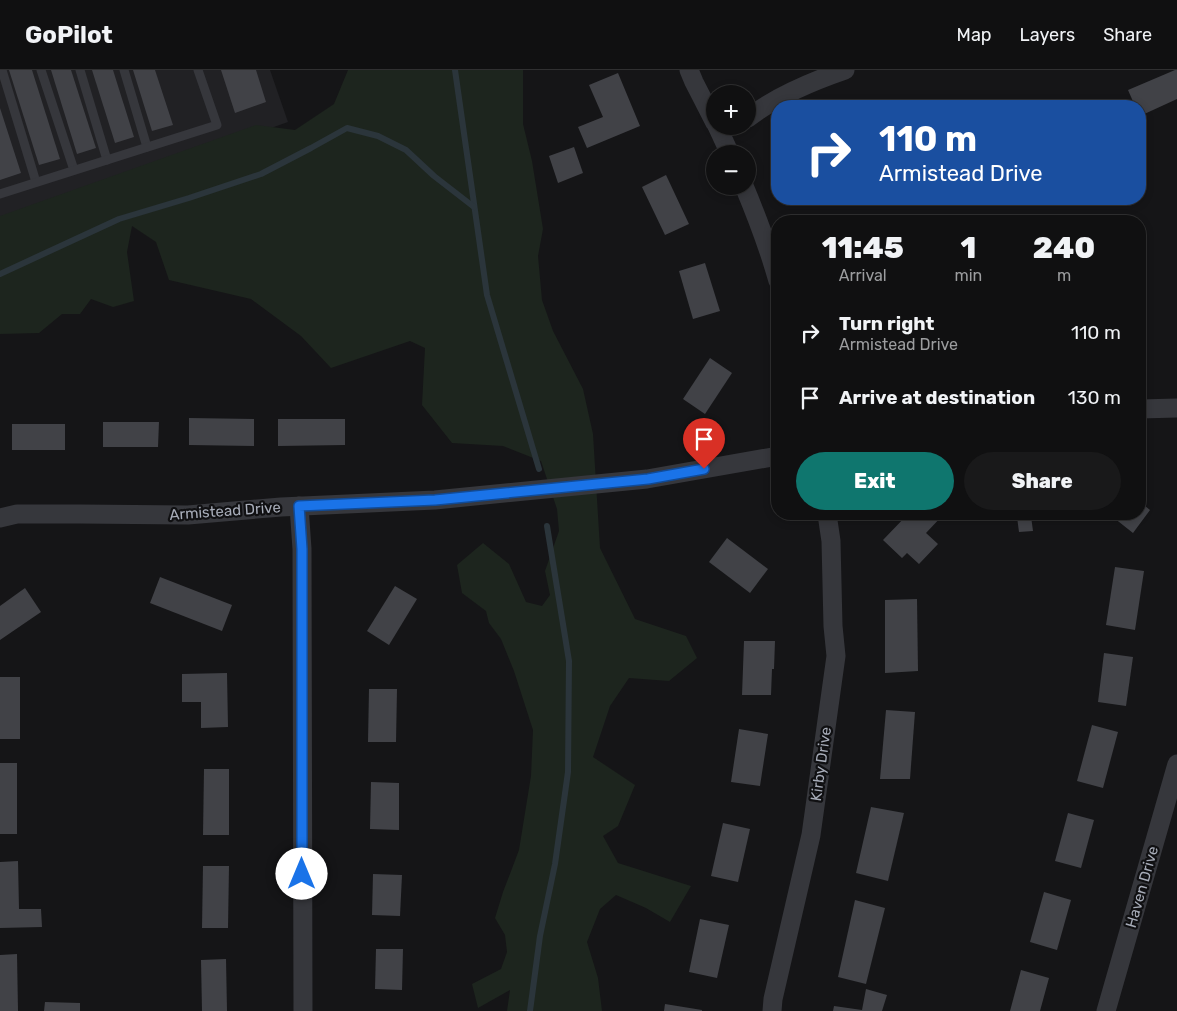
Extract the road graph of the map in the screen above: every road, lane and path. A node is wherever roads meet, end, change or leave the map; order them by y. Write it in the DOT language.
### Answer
graph roads {
  1 [pos="2,70"];
  2 [pos="41,70"];
  3 [pos="80,70"];
  4 [pos="124,70"];
  5 [pos="198,70"];
  6 [pos="689,70"];
  7 [pos="845,70"];
  8 [pos="777,100"];
  9 [pos="706,101"];
  10 [pos="771,104"];
  11 [pos="756,113"];
  12 [pos="147,147"];
  13 [pos="107,160"];
  14 [pos="74,170"];
  15 [pos="36,182"];
  16 [pos="0,194"];
  17 [pos="748,195"];
  18 [pos="771,258"];
  19 [pos="1177,408"];
  20 [pos="1146,409"];
  21 [pos="771,457"];
  22 [pos="299,506"];
  23 [pos="0,518"];
  24 [pos="828,520"];
  25 [pos="1177,764"];
  26 [pos="302,1011"];
  27 [pos="772,1011"];
  28 [pos="1106,1011"];
  1 -- 15 [label="lane"];
  2 -- 14 [label="lane"];
  3 -- 13 [label="lane"];
  4 -- 12 [label="lane"];
  5 -- 12 [label="lane"];
  6 -- 9 [label="street"];
  7 -- 8 [label="street"];
  10 -- 11 [label="street"];
  12 -- 13 [label="lane"];
  13 -- 14 [label="lane"];
  14 -- 15 [label="lane"];
  15 -- 16 [label="lane"];
  17 -- 18 [label="street"];
  19 -- 20 [label="street"];
  21 -- 22 [label="street, Armistead Drive"];
  22 -- 23 [label="street, Armistead Drive"];
  22 -- 26 [label="street"];
  24 -- 27 [label="street, Kirby Drive"];
  25 -- 28 [label="street, Haven Drive"];
}
